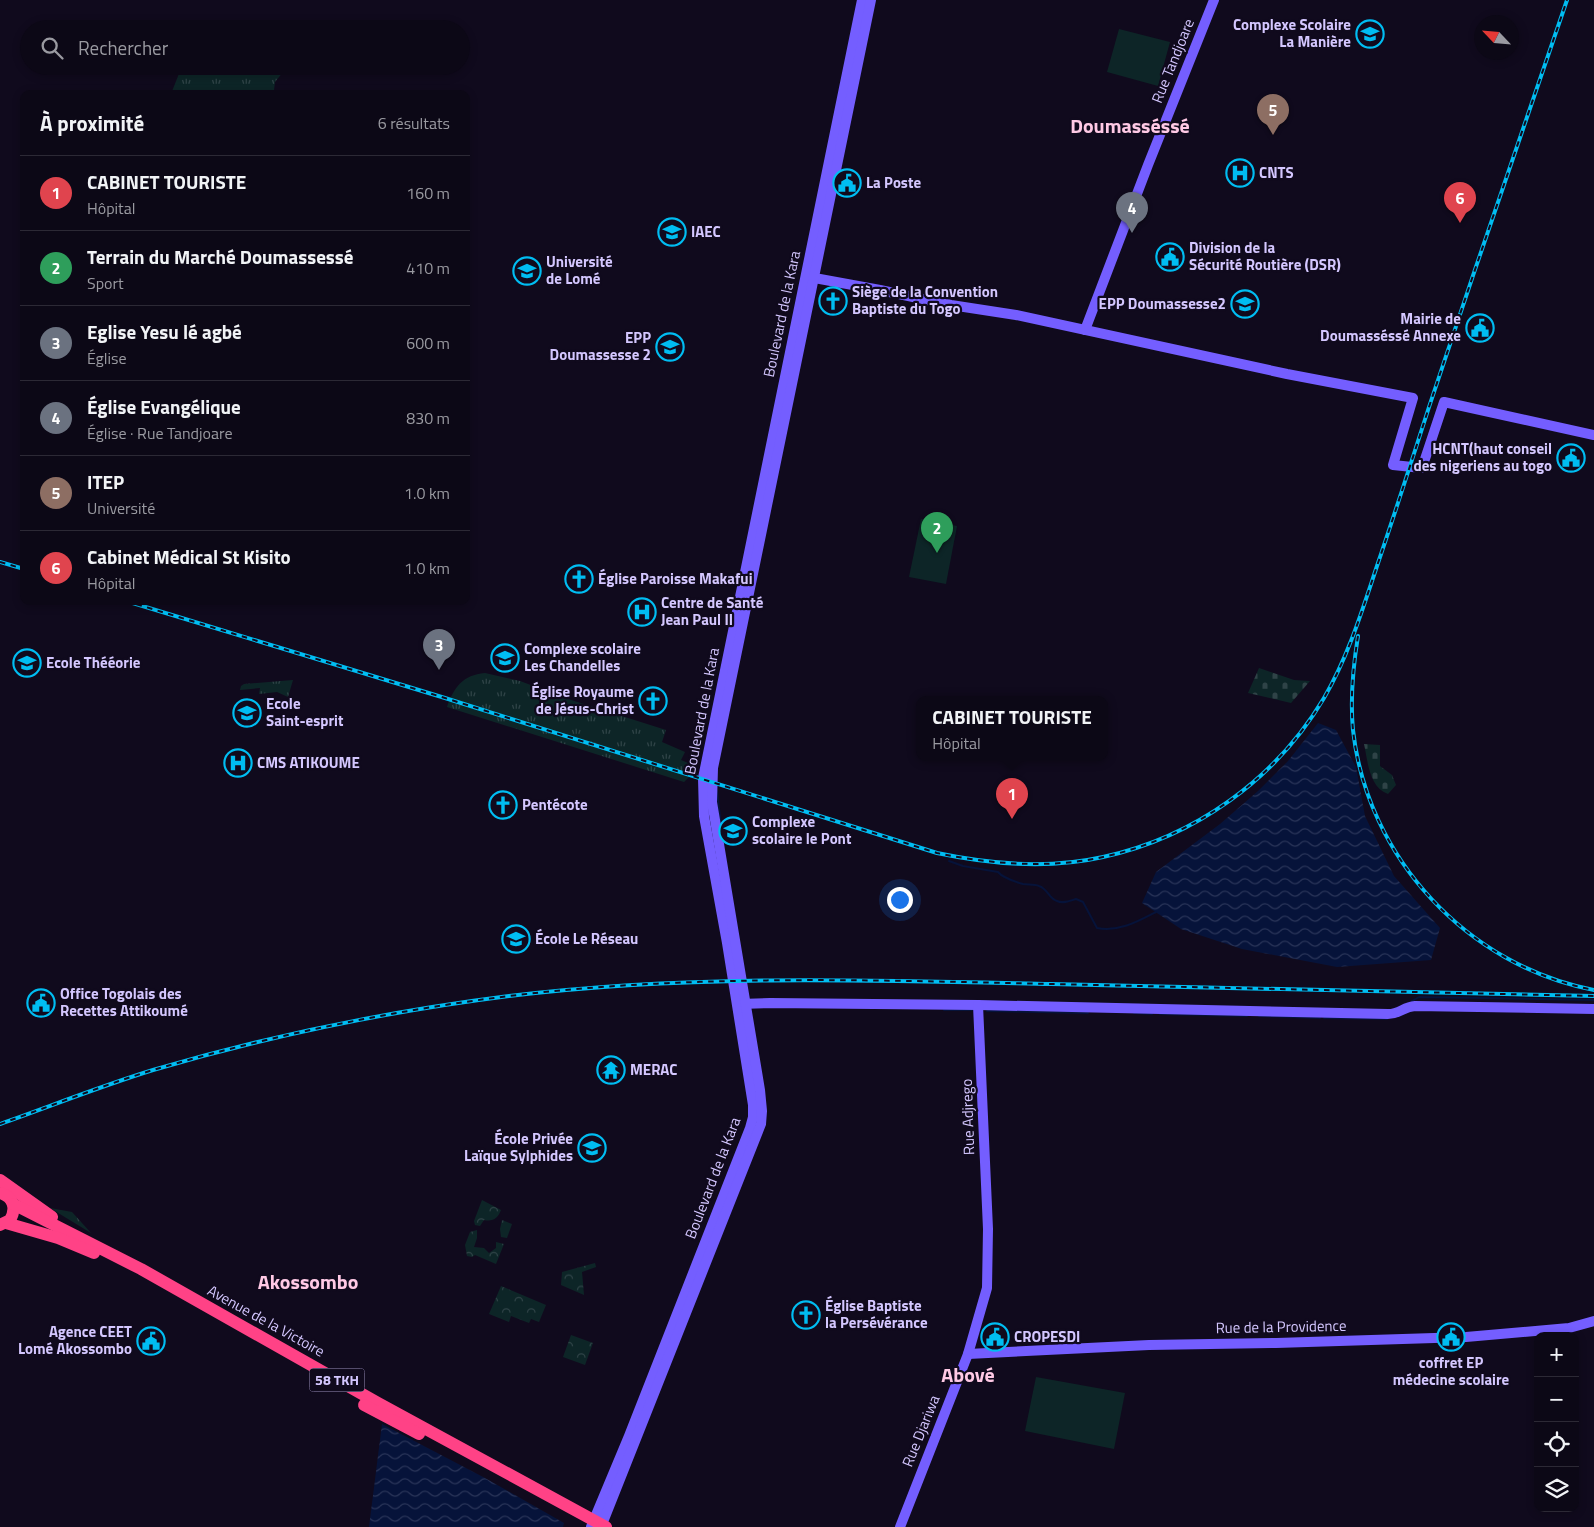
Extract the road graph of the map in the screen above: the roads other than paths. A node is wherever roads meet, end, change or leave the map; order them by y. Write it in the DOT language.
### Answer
graph roads {
  1 [pos="862,0"];
  2 [pos="871,0"];
  3 [pos="1214,0"];
  4 [pos="810,277"];
  5 [pos="1085,330"];
  6 [pos="1594,435"];
  7 [pos="741,1004"];
  8 [pos="978,1005"];
  9 [pos="1594,1009"];
  10 [pos="0,1180"];
  11 [pos="0,1194"];
  12 [pos="13,1204"];
  13 [pos="3,1224"];
  14 [pos="988,1229"];
  15 [pos="69,1232"];
  16 [pos="1594,1320"];
  17 [pos="968,1354"];
  18 [pos="597,1526"];
  19 [pos="900,1527"];
  1 -- 4 [label="main road, Boulevard de la Kara"];
  2 -- 4 [label="main road, Boulevard de la Kara"];
  3 -- 5 [label="main road, Rue Tandjoare"];
  4 -- 5 [label="main road"];
  4 -- 7 [label="main road, Boulevard de la Kara"];
  5 -- 6 [label="main road"];
  7 -- 8 [label="main road"];
  7 -- 18 [label="main road, Boulevard de la Kara"];
  8 -- 9 [label="main road"];
  8 -- 14 [label="main road, Rue Adjrego"];
  10 -- 15 [label="highway"];
  11 -- 12 [label="highway, Avenue de la Victoire"];
  12 -- 13 [label="highway"];
  12 -- 15 [label="highway, Avenue de la Victoire"];
  13 -- 18 [label="highway, Avenue de la Victoire / 58 TKH"];
  14 -- 17 [label="main road, Rue Djariwa"];
  15 -- 18 [label="highway, Avenue de la Victoire / 58 TKH"];
  16 -- 17 [label="main road, Rue de la Providence"];
  17 -- 19 [label="main road, Rue Djariwa"];
}
